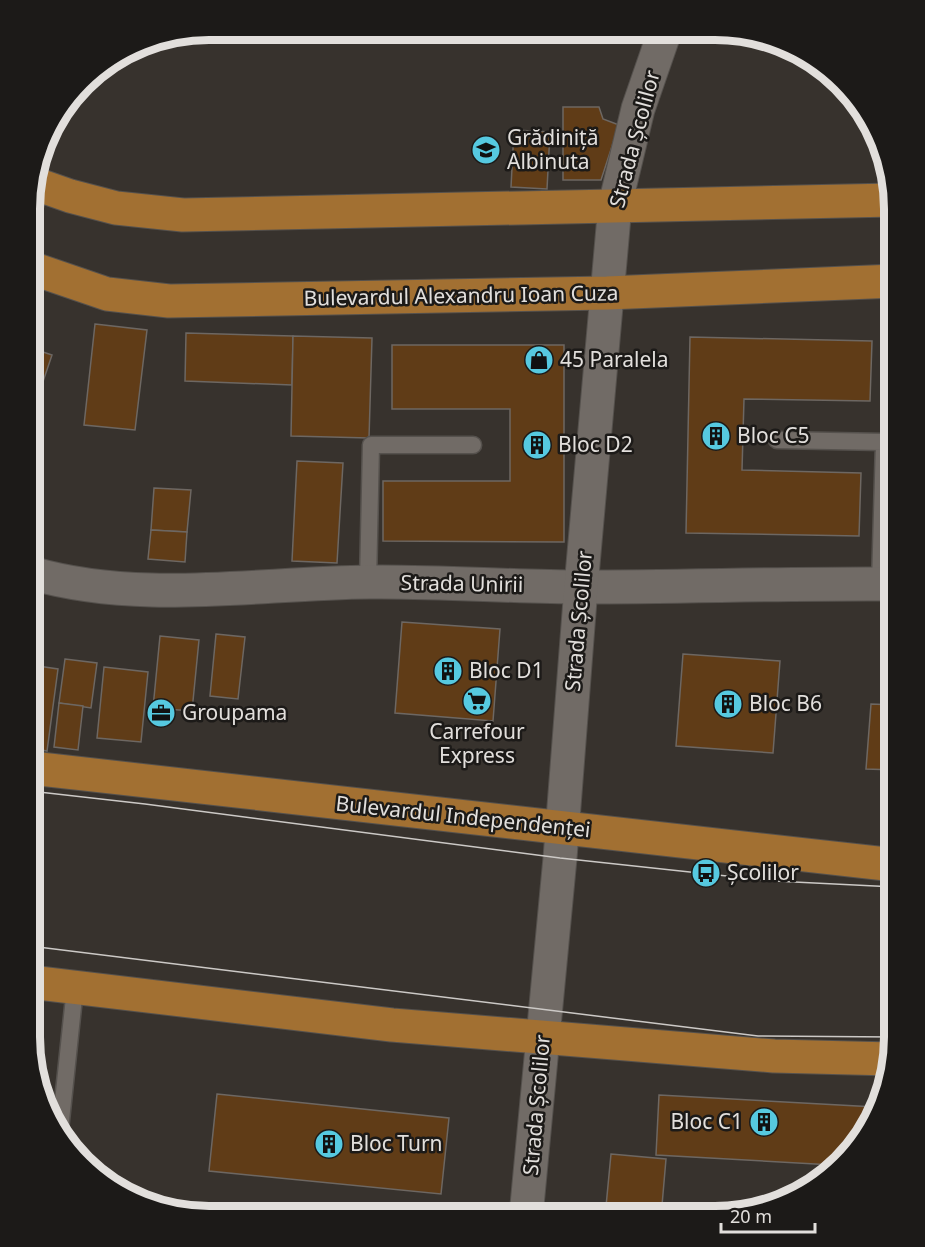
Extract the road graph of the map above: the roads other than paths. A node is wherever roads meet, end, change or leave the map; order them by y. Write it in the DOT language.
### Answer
graph roads {
  1 [pos="662,40"];
  2 [pos="42,186"];
  3 [pos="884,200"];
  4 [pos="615,205"];
  5 [pos="40,271"];
  6 [pos="884,281"];
  7 [pos="607,293"];
  8 [pos="777,440"];
  9 [pos="884,442"];
  10 [pos="473,445"];
  11 [pos="40,575"];
  12 [pos="368,582"];
  13 [pos="884,584"];
  14 [pos="581,587"];
  15 [pos="40,769"];
  16 [pos="562,828"];
  17 [pos="884,864"];
  18 [pos="40,983"];
  19 [pos="75,988"];
  20 [pos="543,1038"];
  21 [pos="883,1059"];
  22 [pos="61,1118"];
  23 [pos="527,1206"];
  1 -- 4 [label="main road, Strada Școlilor"];
  2 -- 4 [label="main road"];
  3 -- 4 [label="main road"];
  4 -- 7 [label="main road, Strada Școlilor"];
  5 -- 7 [label="main road, Bulevardul Alexandru Ioan Cuza"];
  6 -- 7 [label="main road, Bulevardul Alexandru Ioan Cuza"];
  7 -- 14 [label="main road, Strada Școlilor"];
  8 -- 9 [label="lane"];
  10 -- 12 [label="lane"];
  11 -- 12 [label="main road, Strada Unirii"];
  12 -- 14 [label="main road, Strada Unirii"];
  13 -- 14 [label="main road, Strada Unirii"];
  14 -- 16 [label="main road, Strada Școlilor"];
  15 -- 16 [label="main road, Bulevardul Independenței"];
  16 -- 17 [label="main road, Bulevardul Independenței"];
  16 -- 20 [label="main road, Strada Școlilor"];
  18 -- 19 [label="main road"];
  19 -- 20 [label="main road"];
  19 -- 22 [label="lane"];
  20 -- 21 [label="main road"];
  20 -- 23 [label="main road, Strada Școlilor"];
}
